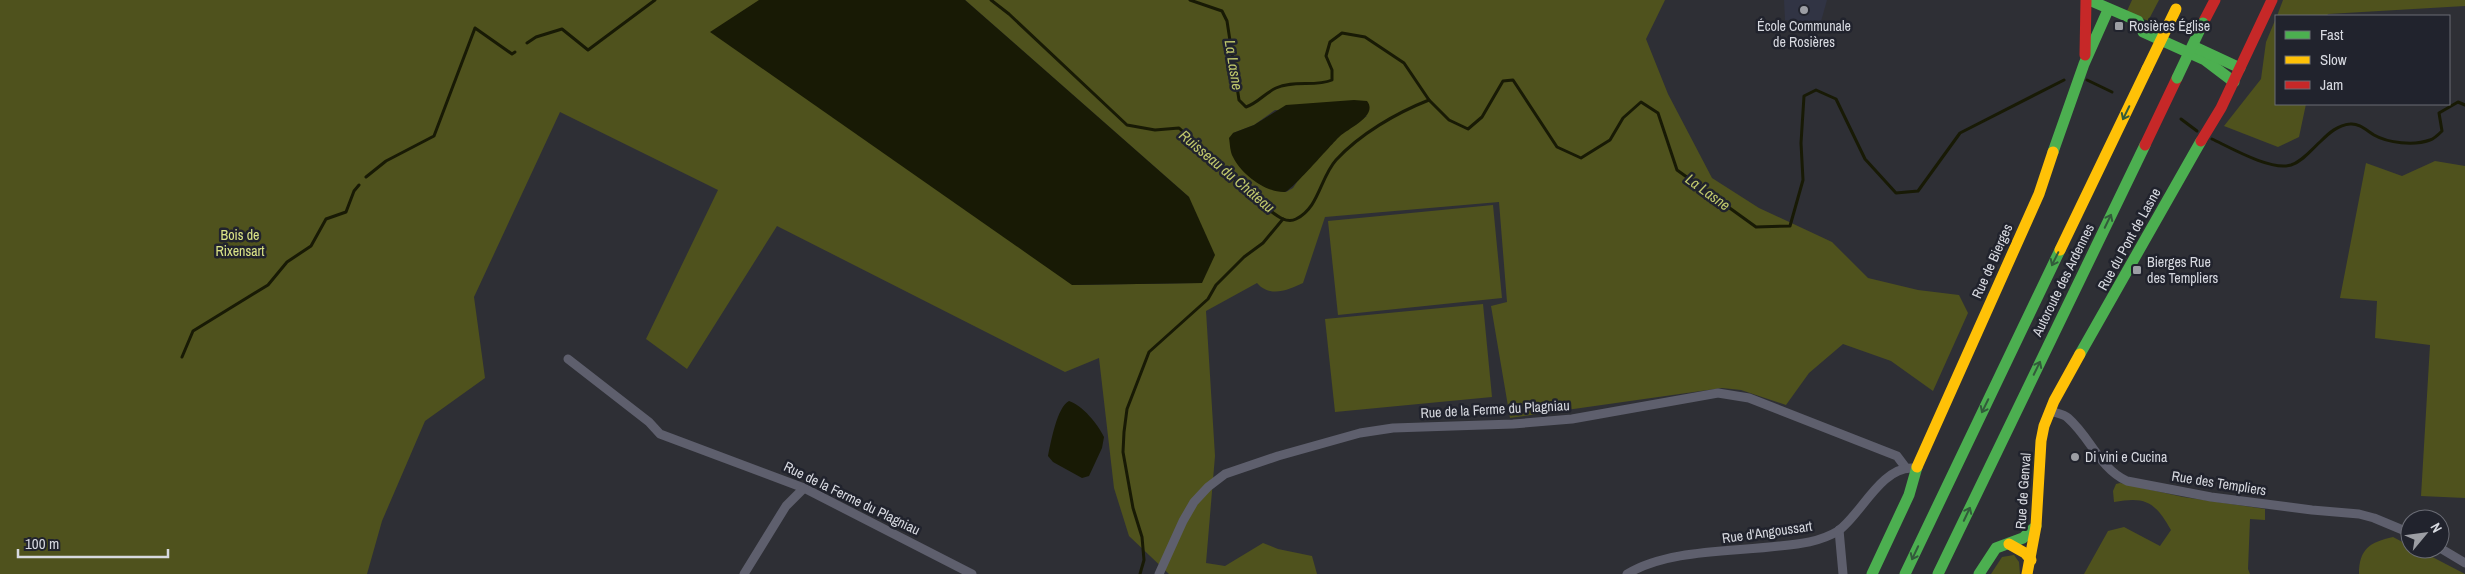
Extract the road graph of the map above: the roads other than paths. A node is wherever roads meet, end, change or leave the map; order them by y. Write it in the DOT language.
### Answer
graph roads {
  1 [pos="2088,0"];
  2 [pos="2214,0"];
  3 [pos="2272,0"];
  4 [pos="2178,5"];
  5 [pos="2108,10"];
  6 [pos="2138,21"];
  7 [pos="2084,64"];
  8 [pos="2240,68"];
  9 [pos="2234,82"];
  10 [pos="568,359"];
  11 [pos="2050,411"];
  12 [pos="1911,467"];
  13 [pos="804,488"];
  14 [pos="2036,526"];
  15 [pos="2400,529"];
  16 [pos="1839,530"];
  17 [pos="2008,544"];
  18 [pos="2450,554"];
  19 [pos="2031,560"];
  20 [pos="2465,563"];
  21 [pos="744,574"];
  22 [pos="972,574"];
  23 [pos="1159,574"];
  24 [pos="1627,574"];
  25 [pos="1843,574"];
  26 [pos="1872,574"];
  27 [pos="1905,574"];
  28 [pos="1938,574"];
  29 [pos="1979,574"];
  30 [pos="2028,574"];
  1 -- 5 [label="main road"];
  1 -- 7 [label="main road, Rue de Bierges"];
  28 -- 2 [label="main road, Autoroute des Ardennes, one-way, bridge"];
  3 -- 8 [label="main road, Rue du Pont de Lasne"];
  4 -- 27 [label="main road, Autoroute des Ardennes, one-way, bridge"];
  5 -- 6 [label="main road"];
  5 -- 7 [label="main road, Rue de Bierges"];
  6 -- 8 [label="main road"];
  6 -- 9 [label="main road"];
  7 -- 12 [label="main road, Rue de Bierges"];
  8 -- 9 [label="main road, Rue du Pont de Lasne"];
  9 -- 11 [label="main road, Rue du Pont de Lasne"];
  10 -- 13 [label="street, Rue de la Ferme du Plagniau"];
  11 -- 14 [label="main road, Rue de Genval"];
  11 -- 15 [label="street, Rue des Templiers"];
  12 -- 16 [label="street, Rue d'Angoussart"];
  12 -- 23 [label="street, Rue de la Ferme du Plagniau"];
  12 -- 26 [label="main road, Rue de Bierges"];
  13 -- 21 [label="street"];
  13 -- 22 [label="street, Rue de la Ferme du Plagniau"];
  14 -- 17 [label="main road"];
  14 -- 19 [label="main road, Rue de Genval"];
  16 -- 24 [label="street, Rue d'Angoussart"];
  16 -- 25 [label="street"];
  17 -- 19 [label="main road"];
  17 -- 29 [label="main road"];
  18 -- 20 [label="street"];
  19 -- 30 [label="main road, Rue de Genval"];
}
